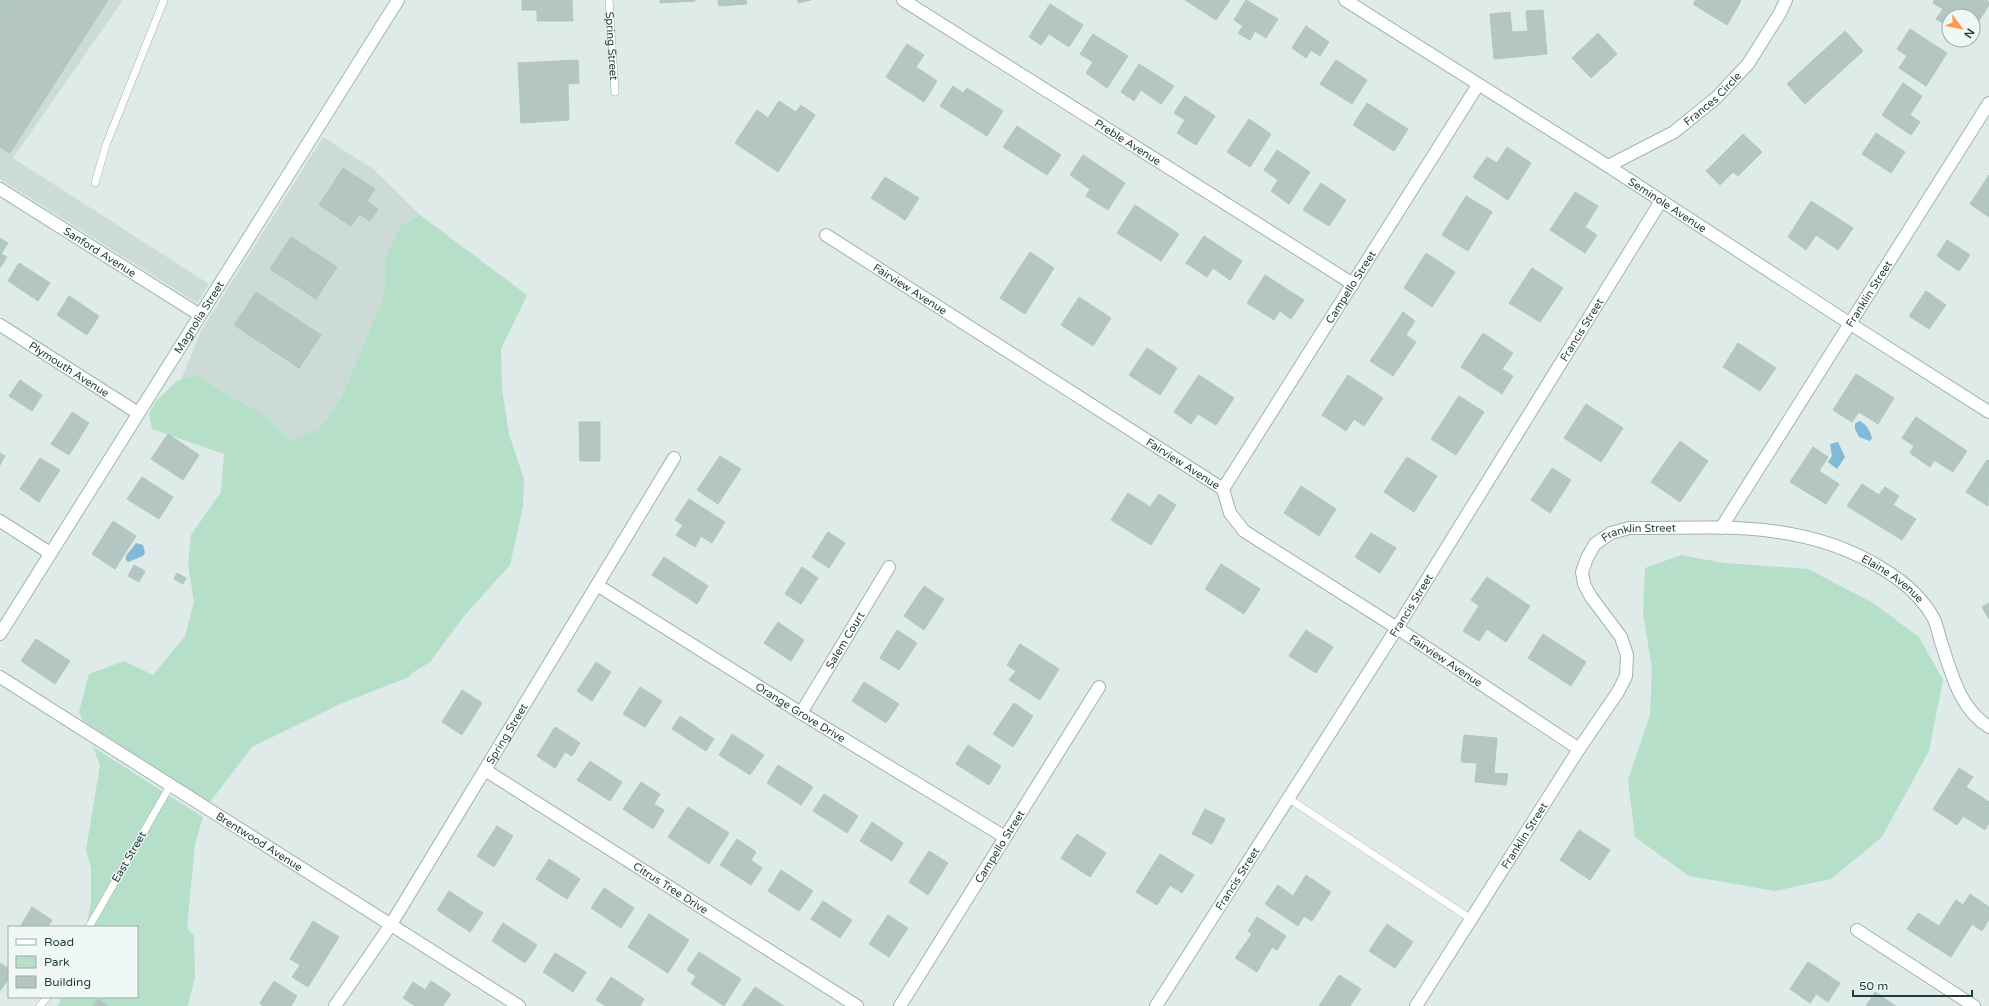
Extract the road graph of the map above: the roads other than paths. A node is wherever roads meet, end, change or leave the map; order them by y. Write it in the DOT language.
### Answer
graph roads {
  1 [pos="164,0"];
  2 [pos="398,0"];
  3 [pos="609,0"];
  4 [pos="903,0"];
  5 [pos="1345,0"];
  6 [pos="1786,0"];
  7 [pos="1478,85"];
  8 [pos="615,92"];
  9 [pos="1989,103"];
  10 [pos="1608,166"];
  11 [pos="95,183"];
  12 [pos="0,189"];
  13 [pos="1661,201"];
  14 [pos="826,235"];
  15 [pos="1353,284"];
  16 [pos="200,315"];
  17 [pos="1849,323"];
  18 [pos="0,325"];
  19 [pos="1989,412"];
  20 [pos="138,414"];
  21 [pos="674,458"];
  22 [pos="1223,489"];
  23 [pos="0,521"];
  24 [pos="1721,528"];
  25 [pos="50,553"];
  26 [pos="889,567"];
  27 [pos="597,585"];
  28 [pos="1397,628"];
  29 [pos="0,634"];
  30 [pos="0,677"];
  31 [pos="1099,687"];
  32 [pos="800,713"];
  33 [pos="1989,727"];
  34 [pos="1579,749"];
  35 [pos="485,770"];
  36 [pos="170,786"];
  37 [pos="1288,798"];
  38 [pos="1005,837"];
  39 [pos="1471,919"];
  40 [pos="90,926"];
  41 [pos="390,926"];
  42 [pos="1857,930"];
  43 [pos="46,998"];
  44 [pos="40,1006"];
  45 [pos="336,1006"];
  46 [pos="519,1006"];
  47 [pos="857,1006"];
  48 [pos="900,1006"];
  49 [pos="1156,1006"];
  50 [pos="1416,1006"];
  51 [pos="1974,1006"];
  1 -- 11 [label="lane"];
  2 -- 16 [label="street, Magnolia Street"];
  3 -- 8 [label="lane, Spring Street"];
  4 -- 15 [label="street, Preble Avenue"];
  5 -- 7 [label="street, Seminole Avenue"];
  6 -- 10 [label="street, Frances Circle"];
  7 -- 10 [label="street, Seminole Avenue"];
  7 -- 15 [label="street, Campello Street"];
  9 -- 17 [label="street, Franklin Street"];
  10 -- 13 [label="street, Seminole Avenue"];
  12 -- 16 [label="street, Sanford Avenue"];
  13 -- 17 [label="street, Seminole Avenue"];
  13 -- 28 [label="street, Francis Street"];
  14 -- 22 [label="street, Fairview Avenue"];
  15 -- 22 [label="street, Campello Street"];
  16 -- 20 [label="street, Magnolia Street"];
  17 -- 19 [label="street, Seminole Avenue"];
  17 -- 24 [label="street, Franklin Street"];
  18 -- 20 [label="street, Plymouth Avenue"];
  20 -- 25 [label="street, Magnolia Street"];
  21 -- 27 [label="street, Spring Street"];
  22 -- 28 [label="street, Fairview Avenue"];
  23 -- 25 [label="street"];
  24 -- 33 [label="street, Elaine Avenue"];
  24 -- 34 [label="street, Franklin Street"];
  25 -- 29 [label="street, Magnolia Street"];
  26 -- 32 [label="street, Salem Court"];
  27 -- 32 [label="street, Orange Grove Drive"];
  27 -- 35 [label="street, Spring Street"];
  28 -- 34 [label="street, Fairview Avenue"];
  28 -- 37 [label="street, Francis Street"];
  30 -- 36 [label="street, Brentwood Avenue"];
  31 -- 38 [label="street, Campello Street"];
  32 -- 38 [label="street, Orange Grove Drive"];
  34 -- 39 [label="street, Franklin Street"];
  35 -- 41 [label="street, Spring Street"];
  35 -- 47 [label="street, Citrus Tree Drive"];
  36 -- 40 [label="lane, East Street"];
  36 -- 41 [label="street, Brentwood Avenue"];
  37 -- 39 [label="lane"];
  37 -- 49 [label="street, Francis Street"];
  38 -- 48 [label="street, Campello Street"];
  39 -- 50 [label="street, Franklin Street"];
  41 -- 45 [label="street, Spring Street"];
  41 -- 46 [label="street, Brentwood Avenue"];
  42 -- 51 [label="street"];
  43 -- 44 [label="lane"];
}
